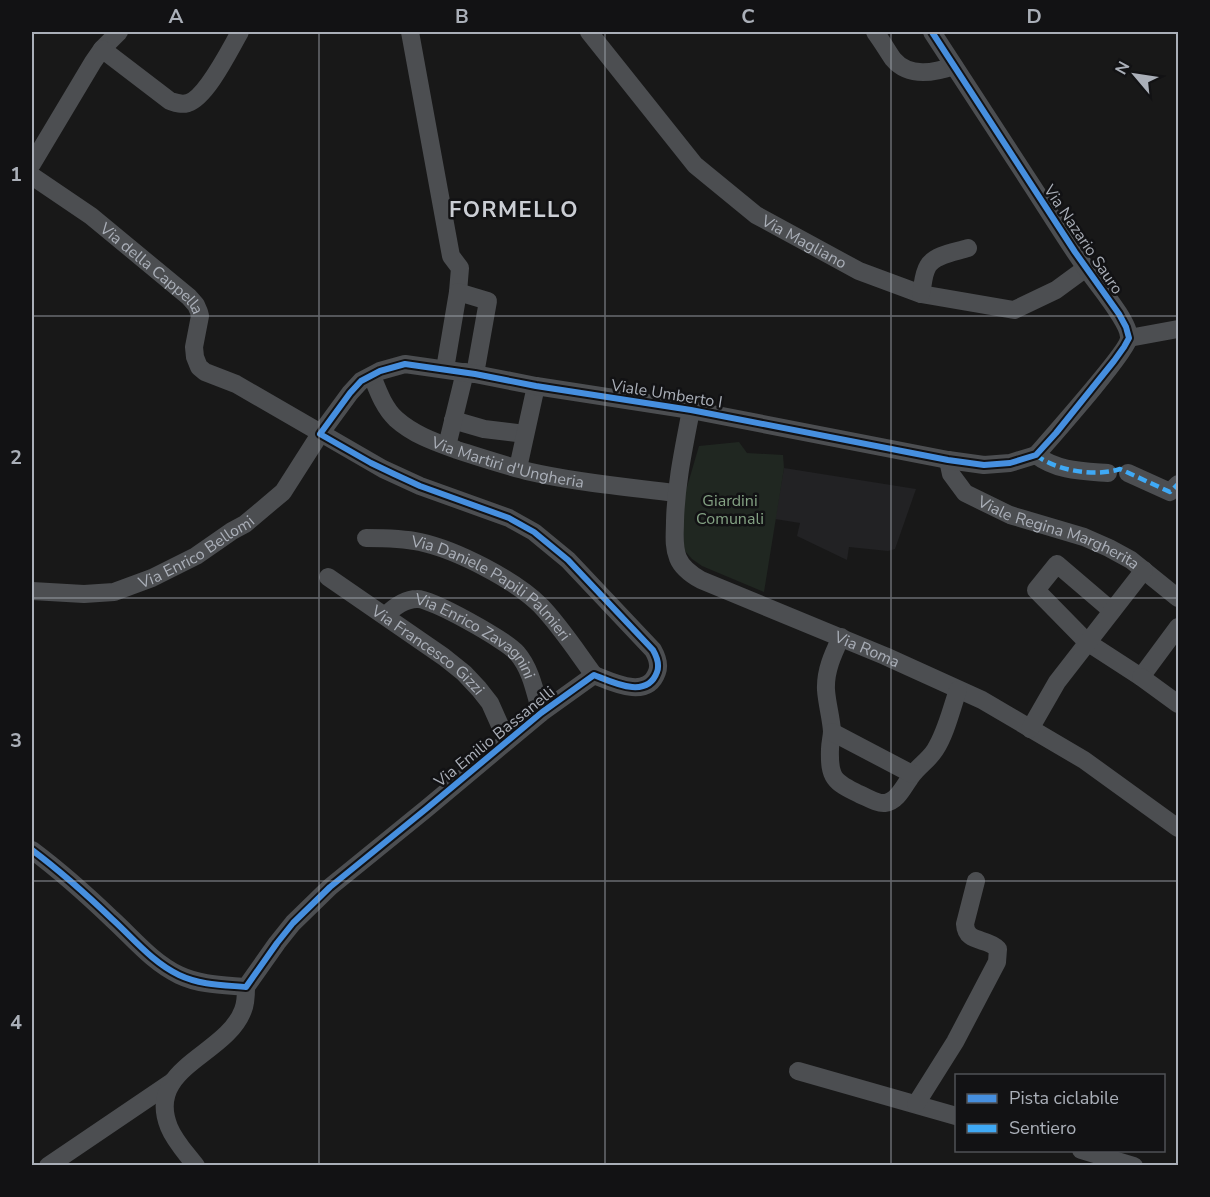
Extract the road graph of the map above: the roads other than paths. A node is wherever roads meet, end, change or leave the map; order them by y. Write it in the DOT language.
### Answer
graph roads {
  1 [pos="119,32"];
  2 [pos="240,32"];
  3 [pos="410,32"];
  4 [pos="589,32"];
  5 [pos="875,32"];
  6 [pos="932,32"];
  7 [pos="102,49"];
  8 [pos="954,66"];
  9 [pos="32,164"];
  10 [pos="32,176"];
  11 [pos="968,248"];
  12 [pos="1086,268"];
  13 [pos="458,292"];
  14 [pos="921,294"];
  15 [pos="1179,329"];
  16 [pos="1129,338"];
  17 [pos="445,369"];
  18 [pos="470,373"];
  19 [pos="372,376"];
  20 [pos="536,386"];
  21 [pos="691,410"];
  22 [pos="453,420"];
  23 [pos="320,434"];
  24 [pos="525,434"];
  25 [pos="447,446"];
  26 [pos="1036,455"];
  27 [pos="948,460"];
  28 [pos="518,468"];
  29 [pos="1108,473"];
  30 [pos="1128,473"];
  31 [pos="1176,492"];
  32 [pos="676,493"];
  33 [pos="366,538"];
  34 [pos="1144,570"];
  35 [pos="328,578"];
  36 [pos="32,591"];
  37 [pos="1179,598"];
  38 [pos="1112,611"];
  39 [pos="385,616"];
  40 [pos="1179,627"];
  41 [pos="841,637"];
  42 [pos="1087,642"];
  43 [pos="594,675"];
  44 [pos="1141,677"];
  45 [pos="958,690"];
  46 [pos="1179,704"];
  47 [pos="541,712"];
  48 [pos="1030,729"];
  49 [pos="832,732"];
  50 [pos="507,741"];
  51 [pos="912,774"];
  52 [pos="1179,828"];
  53 [pos="32,850"];
  54 [pos="976,881"];
  55 [pos="246,987"];
  56 [pos="798,1071"];
  57 [pos="172,1082"];
  58 [pos="916,1104"];
  59 [pos="955,1115"];
  60 [pos="1088,1152"];
  61 [pos="48,1166"];
  62 [pos="196,1166"];
  63 [pos="1134,1166"];
  1 -- 7 [label="street"];
  2 -- 7 [label="street"];
  3 -- 13 [label="street"];
  4 -- 14 [label="street, Via Magliano"];
  5 -- 8 [label="street"];
  6 -- 8 [label="street, Via Nazario Sauro"];
  7 -- 9 [label="street"];
  8 -- 12 [label="street, Via Nazario Sauro"];
  10 -- 23 [label="street, Via della Cappella"];
  11 -- 14 [label="street"];
  12 -- 14 [label="street, Via Magliano"];
  12 -- 16 [label="street, Via Nazario Sauro"];
  13 -- 17 [label="street"];
  13 -- 18 [label="street"];
  15 -- 16 [label="street"];
  16 -- 26 [label="street"];
  17 -- 18 [label="street, Viale Umberto I"];
  17 -- 19 [label="street, Viale Umberto I"];
  18 -- 20 [label="street, Viale Umberto I"];
  18 -- 22 [label="street"];
  19 -- 23 [label="street, Viale Umberto I"];
  19 -- 25 [label="street, Via Martiri d'Ungheria"];
  20 -- 21 [label="street, Viale Umberto I"];
  20 -- 24 [label="street"];
  21 -- 27 [label="street, Viale Umberto I"];
  21 -- 32 [label="street, Via Roma"];
  22 -- 24 [label="street"];
  22 -- 25 [label="street"];
  23 -- 36 [label="street, Via Enrico Bellomi"];
  23 -- 43 [label="street"];
  24 -- 28 [label="street"];
  25 -- 28 [label="street, Via Martiri d'Ungheria"];
  26 -- 27 [label="street, Viale Umberto I"];
  26 -- 29 [label="street"];
  27 -- 34 [label="street, Viale Regina Margherita"];
  28 -- 32 [label="street, Via Martiri d'Ungheria"];
  30 -- 31 [label="street"];
  32 -- 41 [label="street, Via Roma"];
  33 -- 43 [label="street, Via Daniele Papili Palmieri"];
  34 -- 37 [label="street, Viale Regina Margherita"];
  34 -- 38 [label="street"];
  35 -- 39 [label="street, Via Francesco Gizzi"];
  38 -- 42 [label="street"];
  38 -- 42 [label="street"];
  39 -- 47 [label="street, Via Enrico Zavagnini"];
  39 -- 50 [label="street, Via Francesco Gizzi"];
  40 -- 44 [label="street"];
  41 -- 45 [label="street, Via Roma"];
  41 -- 49 [label="street"];
  42 -- 44 [label="street"];
  42 -- 48 [label="street"];
  43 -- 47 [label="street, Via Emilio Bassanelli"];
  44 -- 46 [label="street"];
  45 -- 48 [label="street, Via Roma"];
  45 -- 51 [label="street"];
  47 -- 50 [label="street, Via Emilio Bassanelli"];
  48 -- 52 [label="street, Via Roma"];
  49 -- 51 [label="street"];
  49 -- 51 [label="street"];
  50 -- 55 [label="street, Via Emilio Bassanelli"];
  53 -- 55 [label="street"];
  54 -- 58 [label="street"];
  55 -- 57 [label="street"];
  56 -- 58 [label="street"];
  57 -- 61 [label="street"];
  57 -- 62 [label="street"];
  58 -- 59 [label="street"];
  60 -- 63 [label="street"];
}
